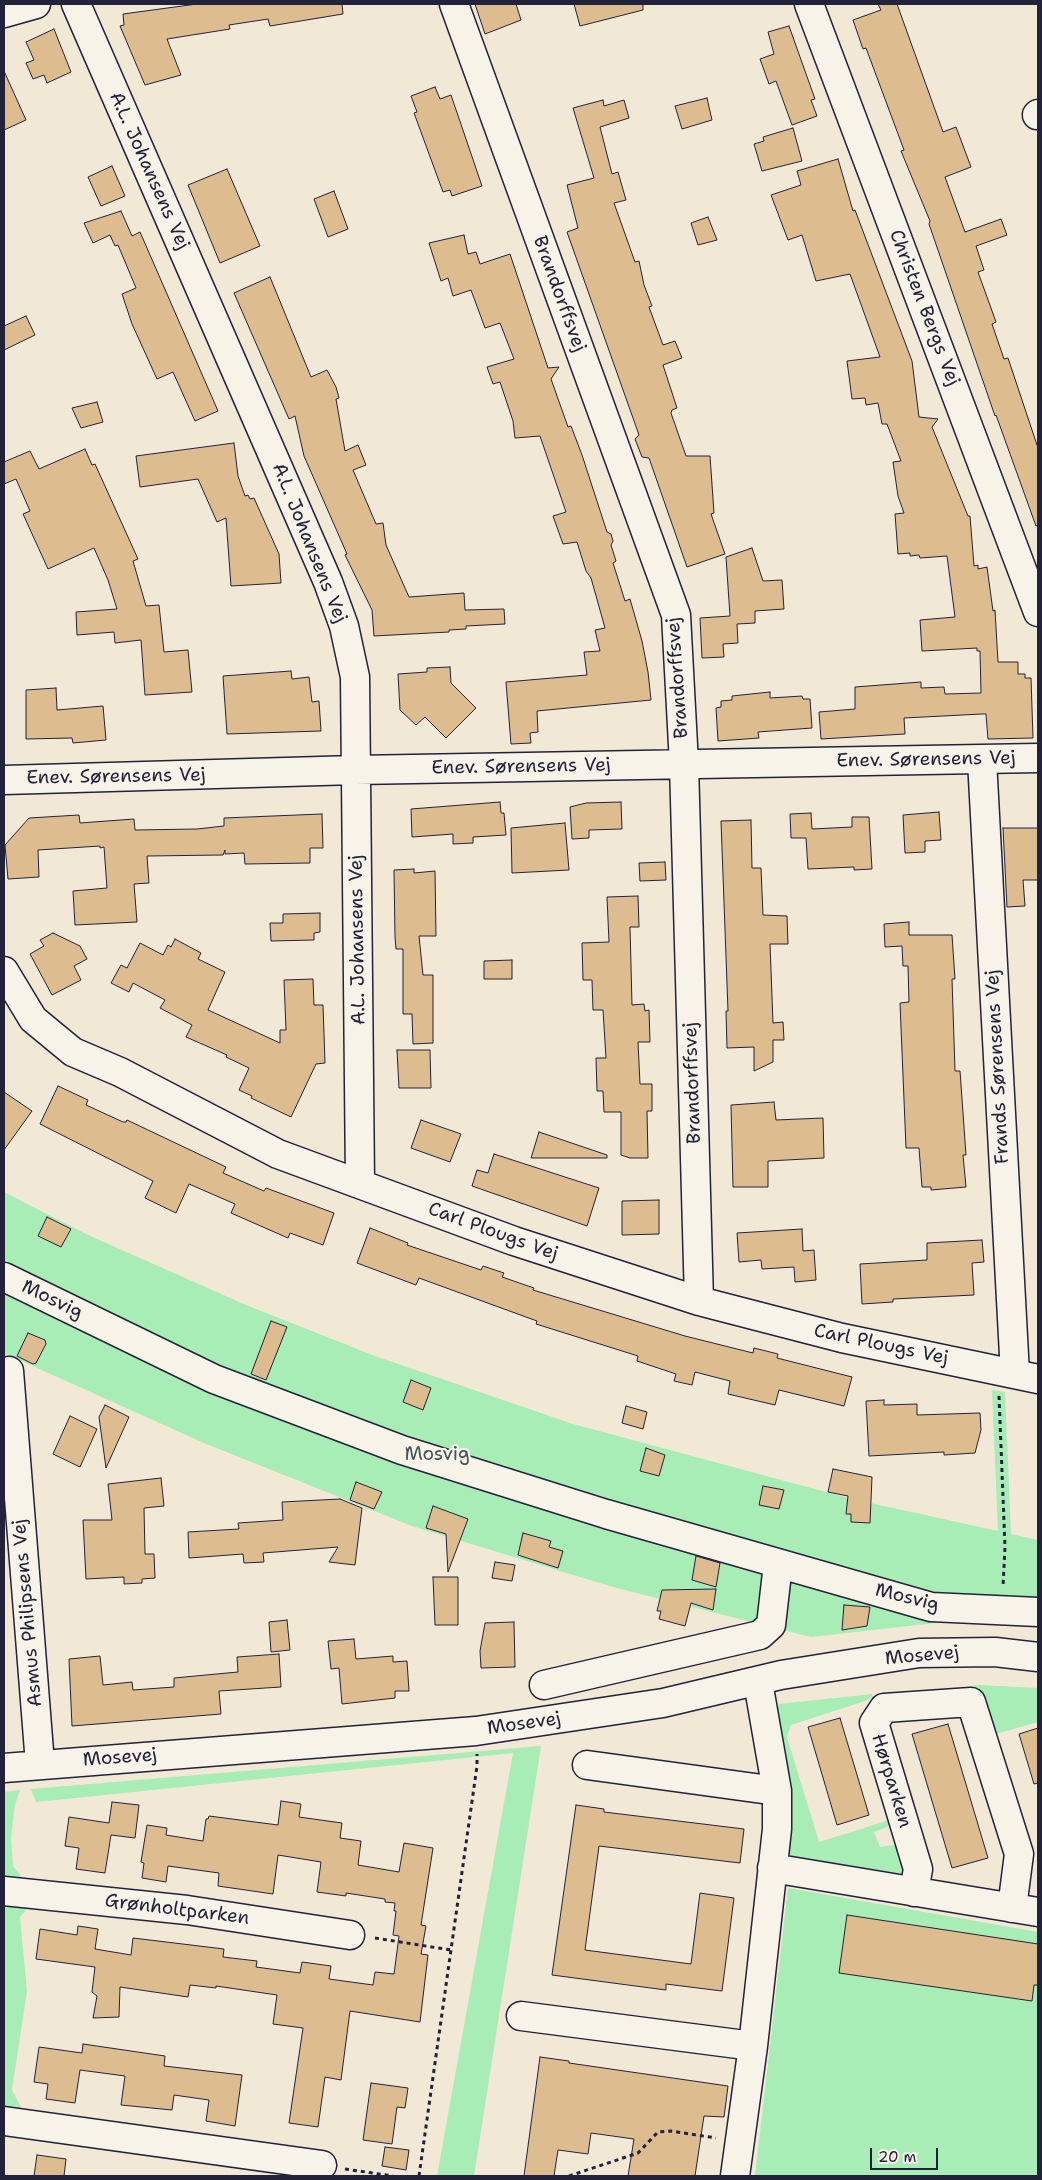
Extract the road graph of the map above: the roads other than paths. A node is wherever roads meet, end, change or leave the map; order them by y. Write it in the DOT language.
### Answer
graph roads {
  1 [pos="36,4"];
  2 [pos="76,4"];
  3 [pos="454,4"];
  4 [pos="809,4"];
  5 [pos="4,13"];
  6 [pos="1038,612"];
  7 [pos="1038,758"];
  8 [pos="982,760"];
  9 [pos="684,764"];
  10 [pos="356,770"];
  11 [pos="4,780"];
  12 [pos="4,971"];
  13 [pos="360,1183"];
  14 [pos="4,1277"];
  15 [pos="699,1301"];
  16 [pos="8,1372"];
  17 [pos="1017,1374"];
  18 [pos="778,1564"];
  19 [pos="1038,1612"];
  20 [pos="1038,1657"];
  21 [pos="758,1682"];
  22 [pos="544,1685"];
  23 [pos="40,1764"];
  24 [pos="587,1765"];
  25 [pos="4,1768"];
  26 [pos="777,1791"];
  27 [pos="1029,1855"];
  28 [pos="772,1868"];
  29 [pos="4,1891"];
  30 [pos="914,1892"];
  31 [pos="1025,1910"];
  32 [pos="350,1935"];
  33 [pos="521,2016"];
  34 [pos="753,2046"];
  35 [pos="4,2121"];
  36 [pos="322,2165"];
  37 [pos="735,2176"];
  1 -- 5 [label="street"];
  2 -- 10 [label="street, A.L. Johansens Vej"];
  3 -- 9 [label="street, Brandorffsvej"];
  4 -- 6 [label="street, Christen Bergs Vej"];
  7 -- 8 [label="street, Enev. Sørensens Vej"];
  8 -- 9 [label="street, Enev. Sørensens Vej"];
  8 -- 17 [label="street, Frands Sørensens Vej"];
  9 -- 10 [label="street, Enev. Sørensens Vej"];
  9 -- 15 [label="street, Brandorffsvej"];
  10 -- 11 [label="street, Enev. Sørensens Vej"];
  10 -- 13 [label="street, A.L. Johansens Vej"];
  12 -- 13 [label="street, Carl Plougs Vej"];
  13 -- 15 [label="street, Carl Plougs Vej"];
  14 -- 18 [label="street, Mosvig"];
  15 -- 17 [label="street, Carl Plougs Vej"];
  16 -- 23 [label="street, Asmus Philipsens Vej"];
  18 -- 19 [label="street, Mosvig"];
  18 -- 22 [label="street"];
  20 -- 21 [label="street, Mosevej"];
  21 -- 23 [label="street, Mosevej"];
  21 -- 26 [label="street"];
  23 -- 25 [label="street, Mosevej"];
  24 -- 26 [label="street"];
  26 -- 28 [label="street"];
  27 -- 30 [label="street, Hørparken"];
  27 -- 31 [label="street, Hørparken"];
  28 -- 30 [label="street, Hørparken"];
  28 -- 34 [label="street"];
  29 -- 32 [label="street, Grønholtparken"];
  30 -- 31 [label="street, Hørparken"];
  33 -- 34 [label="street"];
  34 -- 37 [label="street"];
  35 -- 36 [label="street"];
}
